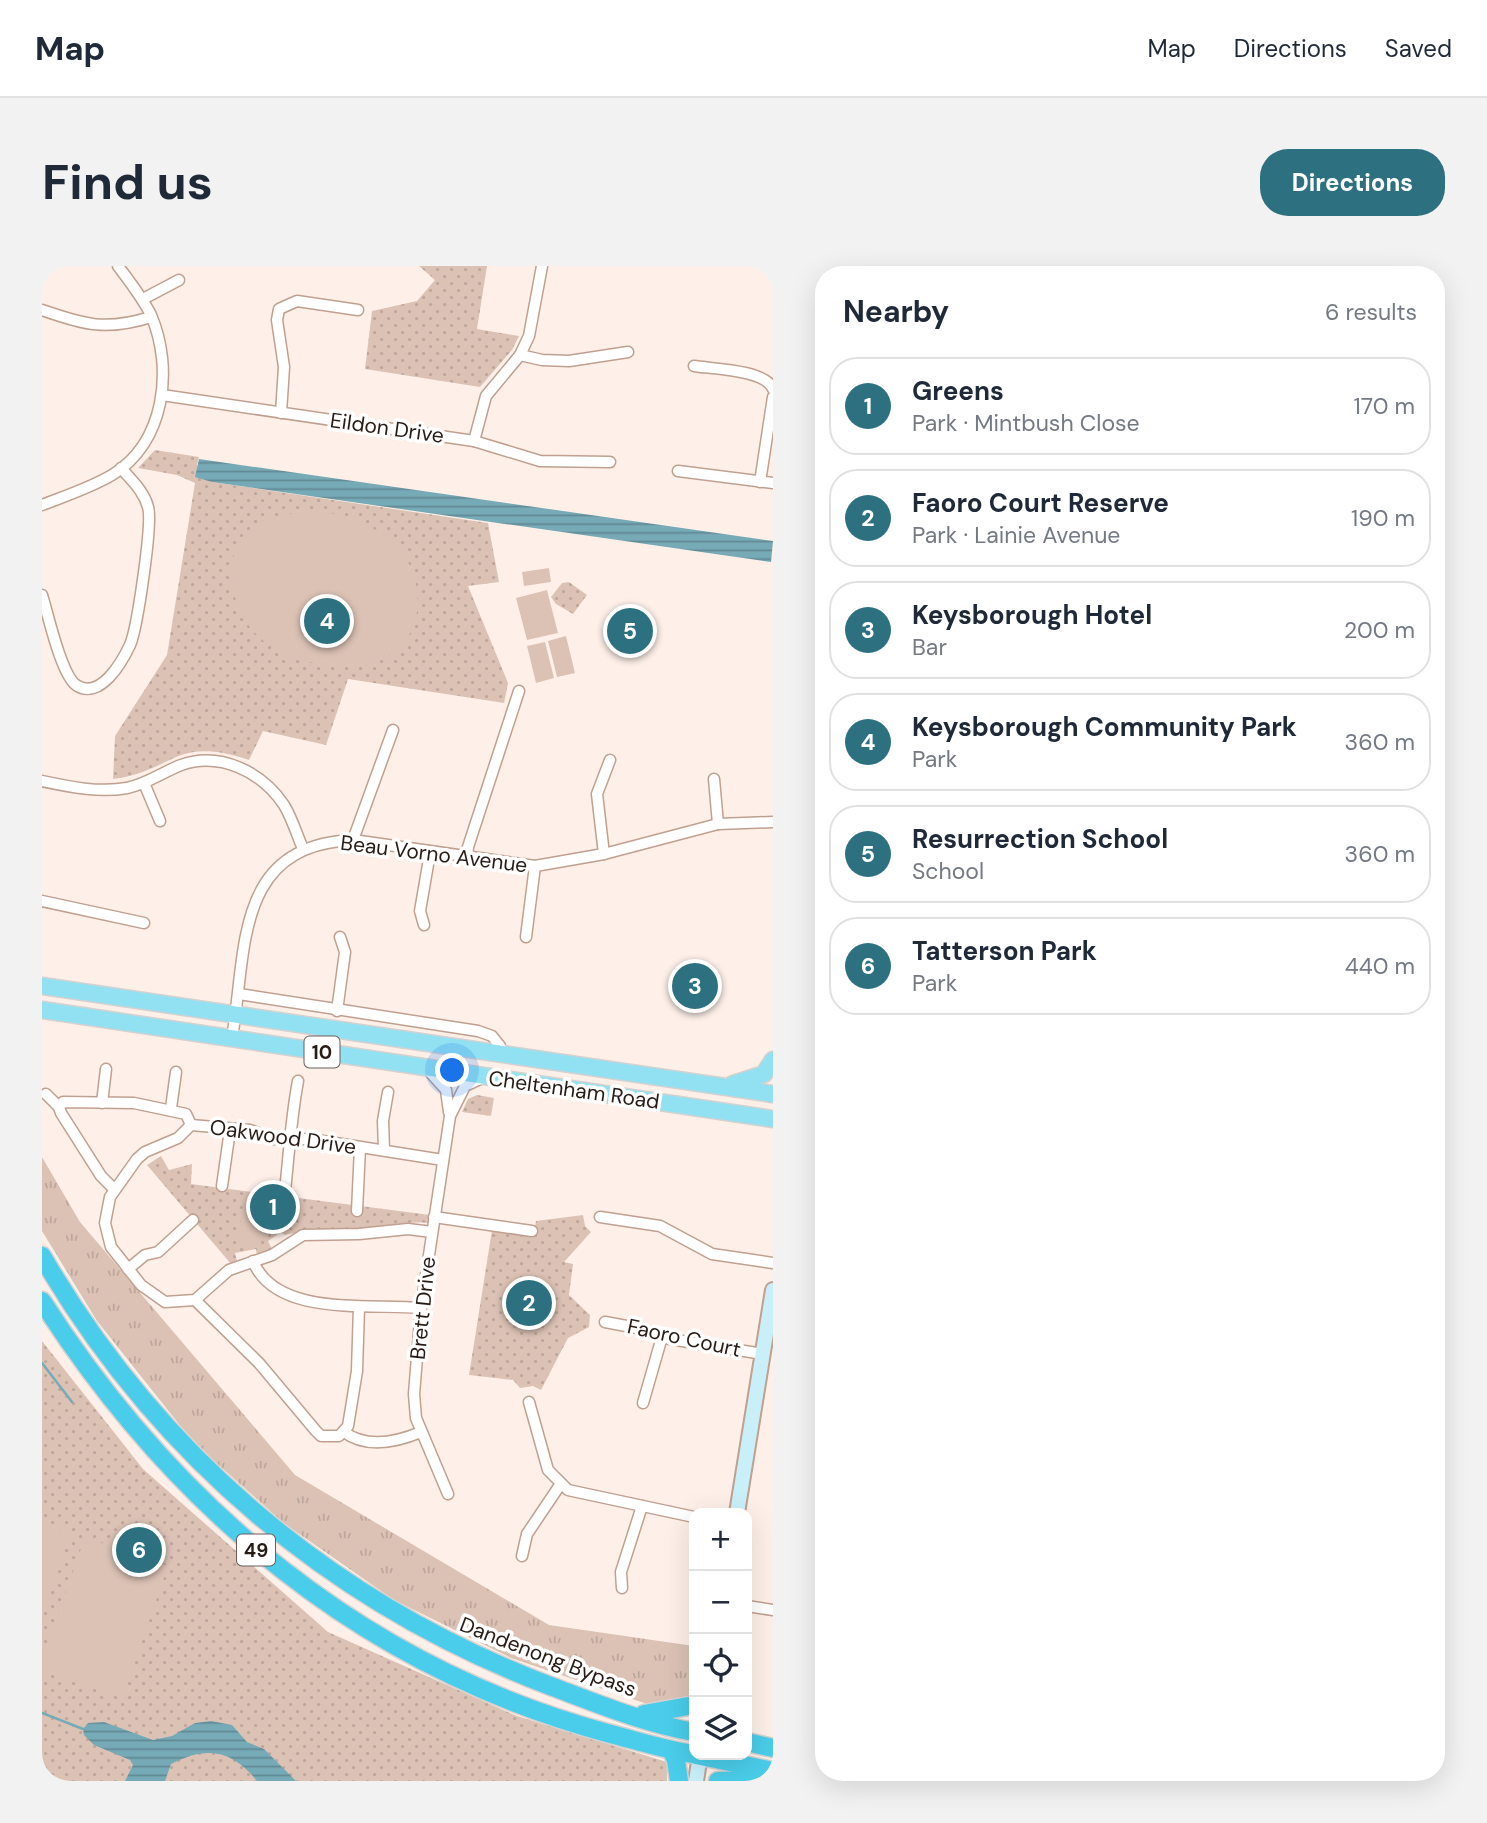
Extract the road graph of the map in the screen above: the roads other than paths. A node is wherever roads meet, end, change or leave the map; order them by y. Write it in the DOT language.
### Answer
graph roads {
  1 [pos="118,266"];
  2 [pos="542,266"];
  3 [pos="179,280"];
  4 [pos="143,299"];
  5 [pos="42,310"];
  6 [pos="358,310"];
  7 [pos="151,317"];
  8 [pos="628,352"];
  9 [pos="520,355"];
  10 [pos="694,366"];
  11 [pos="772,383"];
  12 [pos="162,395"];
  13 [pos="773,397"];
  14 [pos="281,413"];
  15 [pos="474,441"];
  16 [pos="610,463"];
  17 [pos="121,467"];
  18 [pos="678,471"];
  19 [pos="760,481"];
  20 [pos="773,483"];
  21 [pos="42,505"];
  22 [pos="42,595"];
  23 [pos="519,691"];
  24 [pos="393,730"];
  25 [pos="610,760"];
  26 [pos="714,779"];
  27 [pos="42,781"];
  28 [pos="144,783"];
  29 [pos="160,821"];
  30 [pos="773,822"];
  31 [pos="718,824"];
  32 [pos="353,840"];
  33 [pos="303,849"];
  34 [pos="430,853"];
  35 [pos="604,854"];
  36 [pos="467,858"];
  37 [pos="535,866"];
  38 [pos="42,901"];
  39 [pos="144,923"];
  40 [pos="425,925"];
  41 [pos="340,937"];
  42 [pos="526,937"];
  43 [pos="42,986"];
  44 [pos="239,994"];
  45 [pos="42,1010"];
  46 [pos="337,1011"];
  47 [pos="236,1013"];
  48 [pos="232,1038"];
  49 [pos="499,1054"];
  50 [pos="773,1060"];
  51 [pos="426,1068"];
  52 [pos="106,1069"];
  53 [pos="176,1072"];
  54 [pos="485,1077"];
  55 [pos="299,1081"];
  56 [pos="720,1086"];
  57 [pos="388,1092"];
  58 [pos="46,1094"];
  59 [pos="773,1094"];
  60 [pos="102,1104"];
  61 [pos="59,1107"];
  62 [pos="171,1108"];
  63 [pos="450,1116"];
  64 [pos="773,1119"];
  65 [pos="191,1125"];
  66 [pos="230,1130"];
  67 [pos="291,1139"];
  68 [pos="360,1148"];
  69 [pos="384,1150"];
  70 [pos="443,1160"];
  71 [pos="222,1186"];
  72 [pos="114,1189"];
  73 [pos="285,1191"];
  74 [pos="357,1211"];
  75 [pos="434,1217"];
  76 [pos="600,1217"];
  77 [pos="192,1220"];
  78 [pos="532,1231"];
  79 [pos="432,1232"];
  80 [pos="42,1256"];
  81 [pos="253,1261"];
  82 [pos="773,1263"];
  83 [pos="128,1269"];
  84 [pos="773,1290"];
  85 [pos="195,1300"];
  86 [pos="42,1301"];
  87 [pos="359,1307"];
  88 [pos="421,1308"];
  89 [pos="605,1322"];
  90 [pos="662,1337"];
  91 [pos="763,1354"];
  92 [pos="529,1402"];
  93 [pos="643,1403"];
  94 [pos="344,1432"];
  95 [pos="421,1432"];
  96 [pos="560,1485"];
  97 [pos="447,1494"];
  98 [pos="642,1506"];
  99 [pos="738,1508"];
  100 [pos="689,1516"];
  101 [pos="522,1556"];
  102 [pos="622,1588"];
  103 [pos="752,1607"];
  104 [pos="773,1610"];
  105 [pos="689,1706"];
  106 [pos="633,1715"];
  107 [pos="689,1731"];
  108 [pos="752,1743"];
  109 [pos="773,1748"];
  110 [pos="671,1750"];
  111 [pos="689,1753"];
  112 [pos="697,1760"];
  113 [pos="722,1760"];
  114 [pos="773,1770"];
  115 [pos="773,1779"];
  116 [pos="679,1781"];
  117 [pos="696,1781"];
  118 [pos="718,1781"];
  1 -- 4 [label="street"];
  2 -- 9 [label="street"];
  3 -- 4 [label="street"];
  4 -- 7 [label="street"];
  5 -- 7 [label="street"];
  6 -- 14 [label="street"];
  7 -- 12 [label="street"];
  8 -- 9 [label="street"];
  9 -- 15 [label="street"];
  10 -- 11 [label="street"];
  12 -- 14 [label="street, Eildon Drive"];
  12 -- 17 [label="street"];
  13 -- 19 [label="street"];
  14 -- 15 [label="street, Eildon Drive"];
  15 -- 16 [label="street, Eildon Drive"];
  17 -- 21 [label="street"];
  17 -- 22 [label="street"];
  18 -- 19 [label="street"];
  19 -- 20 [label="street"];
  23 -- 36 [label="street"];
  24 -- 32 [label="street"];
  25 -- 35 [label="street"];
  26 -- 31 [label="street"];
  27 -- 28 [label="street"];
  28 -- 29 [label="street"];
  28 -- 33 [label="street"];
  30 -- 31 [label="street, Beau Vorno Avenue"];
  31 -- 35 [label="street, Beau Vorno Avenue"];
  32 -- 33 [label="street, Beau Vorno Avenue"];
  32 -- 34 [label="street, Beau Vorno Avenue"];
  33 -- 44 [label="street, Beau Vorno Avenue"];
  34 -- 36 [label="street, Beau Vorno Avenue"];
  34 -- 40 [label="street"];
  35 -- 37 [label="street, Beau Vorno Avenue"];
  36 -- 37 [label="street, Beau Vorno Avenue"];
  37 -- 42 [label="street"];
  38 -- 39 [label="street"];
  41 -- 46 [label="street"];
  43 -- 47 [label="main road, Cheltenham Road / 10"];
  44 -- 46 [label="street, Cheltenham Road"];
  44 -- 47 [label="street, Beau Vorno Avenue"];
  45 -- 48 [label="main road, Cheltenham Road / 10"];
  46 -- 49 [label="street, Cheltenham Road"];
  47 -- 48 [label="street, Beau Vorno Avenue"];
  47 -- 49 [label="main road, Cheltenham Road / 10"];
  48 -- 51 [label="main road, Cheltenham Road / 10"];
  49 -- 56 [label="main road, Cheltenham Road / 10"];
  50 -- 56 [label="main road"];
  51 -- 54 [label="main road, Cheltenham Road / 10"];
  51 -- 63 [label="street, Brett Drive"];
  52 -- 60 [label="street"];
  53 -- 62 [label="street"];
  54 -- 63 [label="street, Brett Drive"];
  54 -- 64 [label="main road, Cheltenham Road / 10"];
  55 -- 67 [label="street"];
  56 -- 59 [label="main road, Cheltenham Road / 10"];
  57 -- 69 [label="street"];
  58 -- 61 [label="street"];
  60 -- 61 [label="street"];
  60 -- 62 [label="street"];
  61 -- 72 [label="street"];
  62 -- 65 [label="street"];
  63 -- 70 [label="street, Brett Drive"];
  65 -- 66 [label="street, Oakwood Drive"];
  65 -- 72 [label="street, Oakwood Drive"];
  66 -- 67 [label="street, Oakwood Drive"];
  66 -- 71 [label="street"];
  67 -- 68 [label="street, Oakwood Drive"];
  67 -- 73 [label="street"];
  68 -- 69 [label="street, Oakwood Drive"];
  68 -- 74 [label="street"];
  69 -- 70 [label="street, Oakwood Drive"];
  70 -- 75 [label="street, Brett Drive"];
  72 -- 83 [label="street, Oakwood Drive"];
  75 -- 78 [label="street"];
  75 -- 79 [label="street, Brett Drive"];
  76 -- 82 [label="street"];
  77 -- 83 [label="street"];
  79 -- 81 [label="street"];
  79 -- 88 [label="street, Brett Drive"];
  80 -- 106 [label="highway, Dandenong Bypass / 49"];
  81 -- 85 [label="street"];
  81 -- 87 [label="street"];
  83 -- 85 [label="street, Oakwood Drive"];
  84 -- 91 [label="main road"];
  85 -- 94 [label="street"];
  86 -- 110 [label="highway, 49"];
  87 -- 88 [label="street"];
  87 -- 94 [label="street"];
  88 -- 95 [label="street, Brett Drive"];
  89 -- 90 [label="street, Faoro Court"];
  90 -- 91 [label="street, Faoro Court"];
  90 -- 93 [label="street"];
  91 -- 99 [label="main road"];
  92 -- 96 [label="street"];
  94 -- 95 [label="street"];
  95 -- 97 [label="street, Brett Drive"];
  96 -- 98 [label="street"];
  96 -- 101 [label="street"];
  98 -- 100 [label="street"];
  98 -- 102 [label="street"];
  103 -- 104 [label="street"];
  105 -- 106 [label="highway"];
  106 -- 107 [label="highway, Dandenong Bypass / 49"];
  108 -- 109 [label="highway"];
  110 -- 111 [label="highway, 49"];
  110 -- 116 [label="highway"];
  112 -- 117 [label="main road"];
  113 -- 114 [label="highway, 49"];
  115 -- 118 [label="highway"];
}
